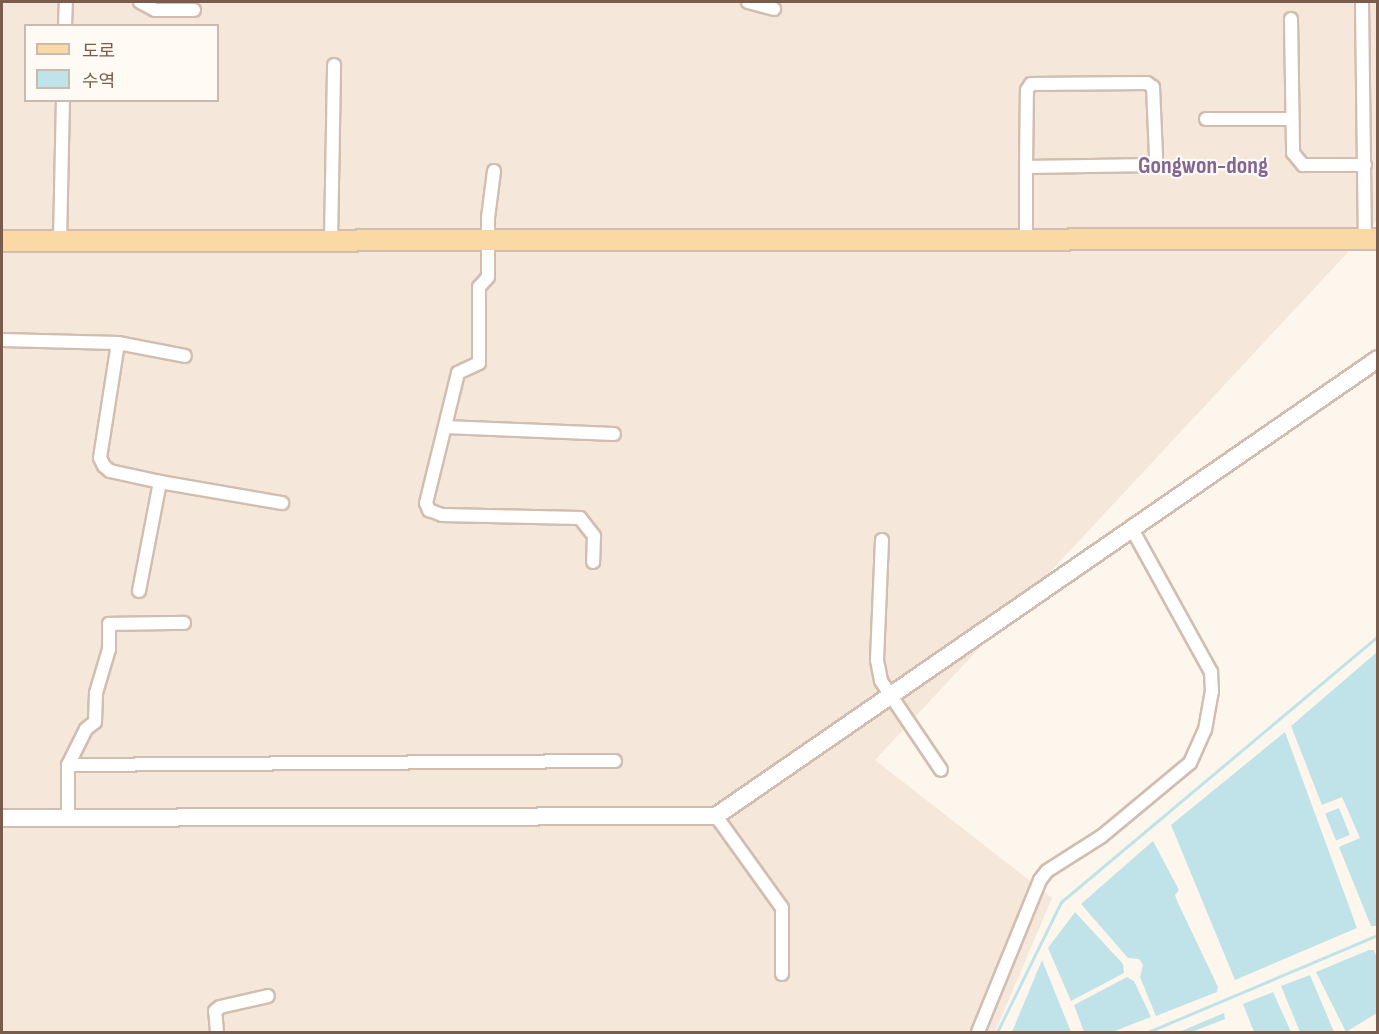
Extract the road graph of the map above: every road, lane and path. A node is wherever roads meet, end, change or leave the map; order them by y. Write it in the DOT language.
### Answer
graph roads {
  1 [pos="66,2"];
  2 [pos="140,2"];
  3 [pos="748,2"];
  4 [pos="1362,2"];
  5 [pos="194,9"];
  6 [pos="774,9"];
  7 [pos="1292,19"];
  8 [pos="65,24"];
  9 [pos="334,65"];
  10 [pos="63,102"];
  11 [pos="1206,119"];
  12 [pos="1291,119"];
  13 [pos="1365,165"];
  14 [pos="1026,167"];
  15 [pos="494,171"];
  16 [pos="1371,238"];
  17 [pos="1026,239"];
  18 [pos="331,240"];
  19 [pos="489,240"];
  20 [pos="2,241"];
  21 [pos="60,241"];
  22 [pos="2,340"];
  23 [pos="118,343"];
  24 [pos="185,356"];
  25 [pos="1377,359"];
  26 [pos="445,427"];
  27 [pos="614,434"];
  28 [pos="160,483"];
  29 [pos="282,502"];
  30 [pos="1132,529"];
  31 [pos="882,540"];
  32 [pos="593,562"];
  33 [pos="139,591"];
  34 [pos="184,623"];
  35 [pos="890,696"];
  36 [pos="615,761"];
  37 [pos="68,765"];
  38 [pos="941,770"];
  39 [pos="716,816"];
  40 [pos="2,818"];
  41 [pos="68,818"];
  42 [pos="782,974"];
  43 [pos="268,996"];
  44 [pos="217,1032"];
  45 [pos="978,1032"];
  1 -- 8 [label="street"];
  2 -- 5 [label="street"];
  3 -- 6 [label="street"];
  4 -- 13 [label="street"];
  7 -- 12 [label="street"];
  9 -- 18 [label="street"];
  10 -- 21 [label="street"];
  11 -- 12 [label="street"];
  12 -- 13 [label="street"];
  13 -- 16 [label="street"];
  14 -- 14 [label="street"];
  14 -- 17 [label="street"];
  15 -- 19 [label="street"];
  16 -- 17 [label="main road"];
  17 -- 19 [label="main road"];
  18 -- 19 [label="main road"];
  18 -- 21 [label="main road"];
  19 -- 26 [label="street"];
  20 -- 21 [label="main road"];
  22 -- 23 [label="street"];
  23 -- 24 [label="street"];
  23 -- 28 [label="street"];
  25 -- 30 [label="main road"];
  26 -- 27 [label="street"];
  26 -- 32 [label="street"];
  28 -- 29 [label="street"];
  28 -- 33 [label="street"];
  30 -- 35 [label="main road"];
  30 -- 45 [label="street"];
  31 -- 35 [label="street"];
  34 -- 37 [label="street"];
  35 -- 38 [label="street"];
  35 -- 39 [label="main road"];
  36 -- 37 [label="street"];
  37 -- 41 [label="street"];
  39 -- 41 [label="main road"];
  39 -- 42 [label="street"];
  40 -- 41 [label="main road"];
  43 -- 44 [label="street"];
}
